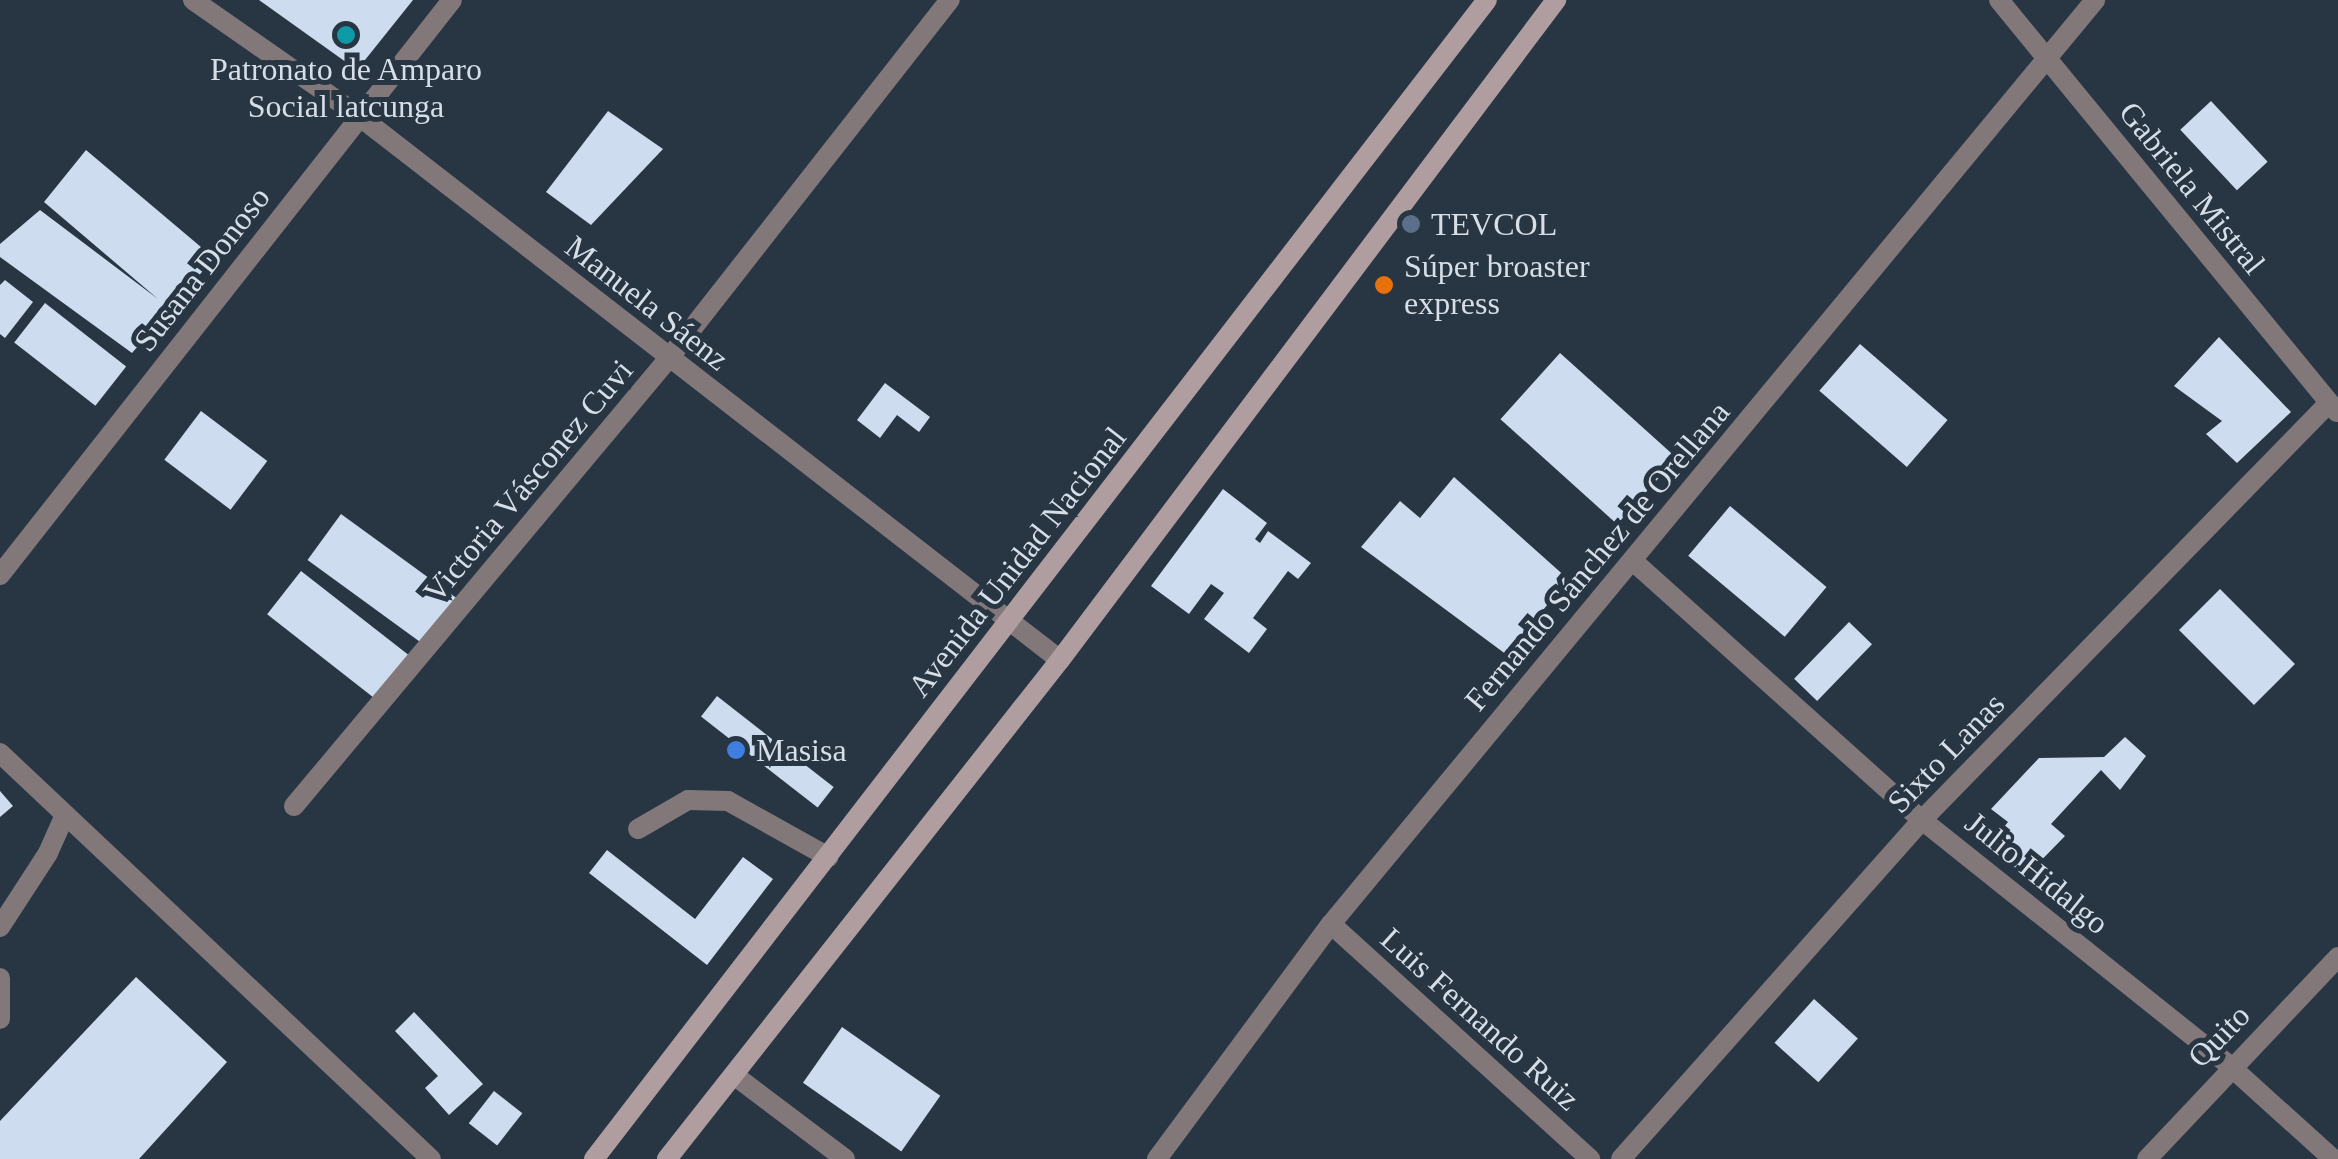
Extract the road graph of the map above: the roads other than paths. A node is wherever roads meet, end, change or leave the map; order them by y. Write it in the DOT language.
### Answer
graph roads {
  1 [pos="193,0"];
  2 [pos="452,0"];
  3 [pos="950,0"];
  4 [pos="1487,0"];
  5 [pos="1556,0"];
  6 [pos="1999,0"];
  7 [pos="2096,0"];
  8 [pos="2047,58"];
  9 [pos="359,116"];
  10 [pos="670,358"];
  11 [pos="2334,408"];
  12 [pos="1633,561"];
  13 [pos="0,575"];
  14 [pos="1010,621"];
  15 [pos="1060,660"];
  16 [pos="0,753"];
  17 [pos="294,806"];
  18 [pos="65,815"];
  19 [pos="1922,820"];
  20 [pos="638,829"];
  21 [pos="828,857"];
  22 [pos="1331,924"];
  23 [pos="0,928"];
  24 [pos="2338,957"];
  25 [pos="0,978"];
  26 [pos="0,1019"];
  27 [pos="2230,1066"];
  28 [pos="734,1074"];
  29 [pos="432,1159"];
  30 [pos="594,1159"];
  31 [pos="667,1159"];
  32 [pos="845,1159"];
  33 [pos="1157,1159"];
  34 [pos="1590,1159"];
  35 [pos="1621,1159"];
  36 [pos="2147,1159"];
  37 [pos="2333,1159"];
  1 -- 9 [label="street, Manuela Sáenz"];
  2 -- 9 [label="street, Susana Donoso"];
  3 -- 10 [label="street, Victoria Vásconez Cuvi"];
  4 -- 14 [label="main road, Avenida Unidad Nacional"];
  5 -- 15 [label="main road"];
  6 -- 8 [label="street, Gabriela Mistral"];
  7 -- 8 [label="street, Fernando Sánchez de Orellana"];
  8 -- 11 [label="street, Gabriela Mistral"];
  8 -- 12 [label="street, Fernando Sánchez de Orellana"];
  9 -- 10 [label="street, Manuela Sáenz"];
  9 -- 13 [label="street, Susana Donoso"];
  10 -- 14 [label="street, Manuela Sáenz"];
  10 -- 17 [label="street, Victoria Vásconez Cuvi"];
  11 -- 19 [label="street, Sixto Lanas"];
  12 -- 19 [label="street, Julio Hidalgo"];
  12 -- 22 [label="street, Fernando Sánchez de Orellana"];
  14 -- 15 [label="street, Manuela Sáenz"];
  14 -- 21 [label="main road, Avenida Unidad Nacional"];
  15 -- 28 [label="main road"];
  16 -- 18 [label="street"];
  18 -- 23 [label="street"];
  18 -- 29 [label="street"];
  19 -- 27 [label="street, Julio Hidalgo"];
  19 -- 35 [label="street, Sixto Lanas"];
  20 -- 21 [label="street"];
  21 -- 30 [label="main road, Avenida Unidad Nacional"];
  22 -- 33 [label="street, Fernando Sánchez de Orellana"];
  22 -- 34 [label="street, Luis Fernando Ruiz"];
  24 -- 27 [label="street, Quito"];
  25 -- 26 [label="street"];
  27 -- 36 [label="street, Quito"];
  27 -- 37 [label="street, Julio Hidalgo"];
  28 -- 31 [label="main road"];
  28 -- 32 [label="street"];
}
